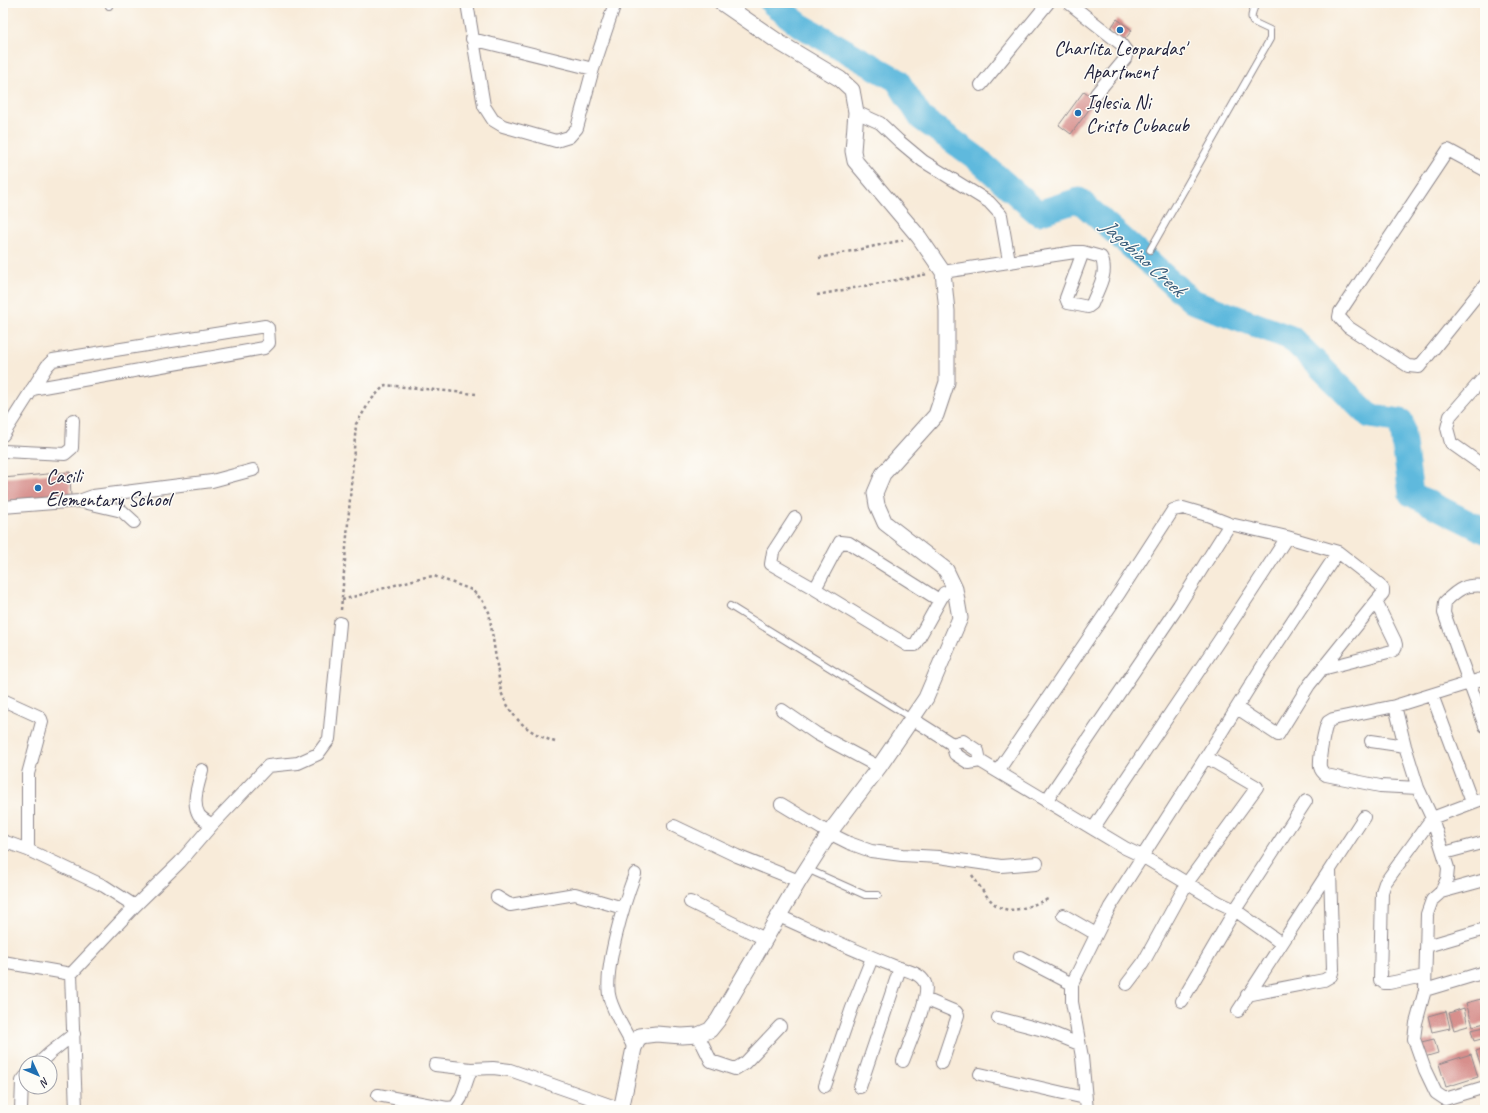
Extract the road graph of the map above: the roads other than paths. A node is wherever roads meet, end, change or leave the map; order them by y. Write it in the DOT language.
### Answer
graph roads {
  1 [pos="466,3"];
  2 [pos="615,3"];
  3 [pos="722,3"];
  4 [pos="1048,3"];
  5 [pos="1069,3"];
  6 [pos="1256,3"];
  7 [pos="472,38"];
  8 [pos="593,69"];
  9 [pos="980,85"];
  10 [pos="1096,94"];
  11 [pos="856,112"];
  12 [pos="1485,170"];
  13 [pos="1150,250"];
  14 [pos="1083,252"];
  15 [pos="1009,261"];
  16 [pos="943,272"];
  17 [pos="1485,285"];
  18 [pos="1485,376"];
  19 [pos="32,389"];
  20 [pos="73,420"];
  21 [pos="3,435"];
  22 [pos="3,452"];
  23 [pos="1485,468"];
  24 [pos="253,470"];
  25 [pos="79,501"];
  26 [pos="3,508"];
  27 [pos="795,518"];
  28 [pos="134,522"];
  29 [pos="1230,524"];
  30 [pos="1287,537"];
  31 [pos="1338,552"];
  32 [pos="1485,586"];
  33 [pos="815,589"];
  34 [pos="955,589"];
  35 [pos="939,600"];
  36 [pos="1376,602"];
  37 [pos="730,606"];
  38 [pos="340,623"];
  39 [pos="1322,669"];
  40 [pos="1485,678"];
  41 [pos="1468,683"];
  42 [pos="1432,696"];
  43 [pos="3,700"];
  44 [pos="1395,706"];
  45 [pos="1237,708"];
  46 [pos="782,710"];
  47 [pos="911,718"];
  48 [pos="1485,726"];
  49 [pos="1371,741"];
  50 [pos="1405,746"];
  51 [pos="1206,757"];
  52 [pos="879,766"];
  53 [pos="202,770"];
  54 [pos="998,771"];
  55 [pos="1418,788"];
  56 [pos="1485,798"];
  57 [pos="1046,801"];
  58 [pos="1306,801"];
  59 [pos="1472,802"];
  60 [pos="781,804"];
  61 [pos="1364,817"];
  62 [pos="1432,818"];
  63 [pos="212,825"];
  64 [pos="674,826"];
  65 [pos="1093,829"];
  66 [pos="829,833"];
  67 [pos="3,841"];
  68 [pos="1485,842"];
  69 [pos="28,850"];
  70 [pos="1444,853"];
  71 [pos="1142,856"];
  72 [pos="1037,863"];
  73 [pos="807,868"];
  74 [pos="1330,871"];
  75 [pos="635,874"];
  76 [pos="1485,880"];
  77 [pos="799,881"];
  78 [pos="1187,883"];
  79 [pos="1441,892"];
  80 [pos="878,895"];
  81 [pos="497,897"];
  82 [pos="690,902"];
  83 [pos="135,906"];
  84 [pos="623,908"];
  85 [pos="1235,910"];
  86 [pos="1063,915"];
  87 [pos="779,916"];
  88 [pos="1485,929"];
  89 [pos="1096,934"];
  90 [pos="766,939"];
  91 [pos="1281,943"];
  92 [pos="1427,946"];
  93 [pos="1020,957"];
  94 [pos="872,958"];
  95 [pos="3,962"];
  96 [pos="900,968"];
  97 [pos="1485,972"];
  98 [pos="71,974"];
  99 [pos="1425,976"];
  100 [pos="1072,984"];
  101 [pos="1127,984"];
  102 [pos="1425,990"];
  103 [pos="1247,995"];
  104 [pos="925,999"];
  105 [pos="1182,1001"];
  106 [pos="1238,1011"];
  107 [pos="998,1018"];
  108 [pos="780,1026"];
  109 [pos="74,1034"];
  110 [pos="698,1035"];
  111 [pos="1079,1044"];
  112 [pos="634,1048"];
  113 [pos="48,1055"];
  114 [pos="903,1061"];
  115 [pos="942,1063"];
  116 [pos="434,1064"];
  117 [pos="471,1069"];
  118 [pos="980,1074"];
  119 [pos="825,1086"];
  120 [pos="860,1087"];
  121 [pos="1485,1087"];
  122 [pos="22,1095"];
  123 [pos="378,1095"];
  124 [pos="1086,1104"];
  125 [pos="21,1110"];
  126 [pos="76,1110"];
  127 [pos="621,1110"];
  1 -- 7 [label="street"];
  2 -- 8 [label="street"];
  3 -- 11 [label="street"];
  4 -- 9 [label="street"];
  5 -- 10 [label="street"];
  6 -- 13 [label="lane"];
  7 -- 8 [label="street"];
  7 -- 8 [label="street"];
  11 -- 15 [label="street"];
  11 -- 16 [label="street"];
  12 -- 17 [label="street"];
  14 -- 15 [label="street"];
  15 -- 16 [label="street"];
  16 -- 34 [label="street"];
  18 -- 23 [label="street"];
  19 -- 19 [label="street"];
  19 -- 21 [label="street"];
  20 -- 22 [label="street"];
  24 -- 25 [label="street"];
  25 -- 26 [label="street"];
  25 -- 28 [label="street"];
  27 -- 33 [label="street"];
  29 -- 30 [label="street"];
  29 -- 54 [label="street"];
  29 -- 57 [label="street"];
  30 -- 31 [label="street"];
  30 -- 65 [label="street"];
  31 -- 36 [label="street"];
  31 -- 45 [label="street"];
  32 -- 41 [label="street"];
  33 -- 35 [label="street"];
  33 -- 35 [label="street"];
  34 -- 35 [label="street"];
  34 -- 47 [label="street"];
  36 -- 39 [label="street"];
  36 -- 39 [label="street"];
  37 -- 47 [label="lane"];
  38 -- 63 [label="street"];
  39 -- 45 [label="street"];
  40 -- 41 [label="street"];
  41 -- 42 [label="street"];
  41 -- 48 [label="street"];
  42 -- 44 [label="street"];
  42 -- 59 [label="street"];
  43 -- 69 [label="street"];
  44 -- 50 [label="street"];
  44 -- 55 [label="street"];
  45 -- 51 [label="street"];
  46 -- 52 [label="street"];
  47 -- 52 [label="street"];
  47 -- 54 [label="street"];
  49 -- 50 [label="street"];
  50 -- 55 [label="street"];
  51 -- 71 [label="street"];
  51 -- 78 [label="street"];
  52 -- 66 [label="street"];
  53 -- 63 [label="street"];
  54 -- 57 [label="street"];
  55 -- 62 [label="street"];
  56 -- 59 [label="street"];
  57 -- 65 [label="street"];
  58 -- 85 [label="street"];
  59 -- 62 [label="street"];
  60 -- 66 [label="street"];
  61 -- 74 [label="street"];
  62 -- 70 [label="street"];
  62 -- 99 [label="street"];
  63 -- 83 [label="street"];
  64 -- 77 [label="street"];
  65 -- 71 [label="street"];
  66 -- 72 [label="street"];
  66 -- 73 [label="street"];
  67 -- 69 [label="street"];
  68 -- 70 [label="street"];
  69 -- 83 [label="street"];
  70 -- 79 [label="street"];
  71 -- 78 [label="street"];
  71 -- 89 [label="street"];
  73 -- 77 [label="street"];
  73 -- 80 [label="lane"];
  74 -- 91 [label="street"];
  74 -- 103 [label="street"];
  75 -- 84 [label="street"];
  76 -- 79 [label="street"];
  77 -- 87 [label="street"];
  78 -- 85 [label="street"];
  78 -- 101 [label="street"];
  79 -- 92 [label="street"];
  81 -- 84 [label="street"];
  82 -- 90 [label="street"];
  83 -- 98 [label="street"];
  84 -- 112 [label="street"];
  85 -- 91 [label="street"];
  85 -- 105 [label="street"];
  86 -- 89 [label="street"];
  87 -- 90 [label="street"];
  87 -- 94 [label="street"];
  88 -- 92 [label="street"];
  89 -- 100 [label="street"];
  90 -- 110 [label="street"];
  91 -- 103 [label="street"];
  92 -- 99 [label="street"];
  93 -- 100 [label="street"];
  94 -- 96 [label="street"];
  94 -- 119 [label="street"];
  95 -- 98 [label="street"];
  96 -- 104 [label="street"];
  96 -- 120 [label="street"];
  97 -- 102 [label="street"];
  98 -- 109 [label="street"];
  99 -- 102 [label="street"];
  100 -- 111 [label="street"];
  102 -- 121 [label="street"];
  103 -- 106 [label="street"];
  104 -- 114 [label="street"];
  104 -- 115 [label="street"];
  107 -- 111 [label="street"];
  108 -- 110 [label="street"];
  109 -- 113 [label="street"];
  109 -- 126 [label="street"];
  110 -- 112 [label="street"];
  111 -- 124 [label="street"];
  112 -- 127 [label="street"];
  116 -- 117 [label="street"];
  117 -- 123 [label="street"];
  117 -- 127 [label="street"];
  118 -- 124 [label="street"];
  122 -- 125 [label="street"];
}
